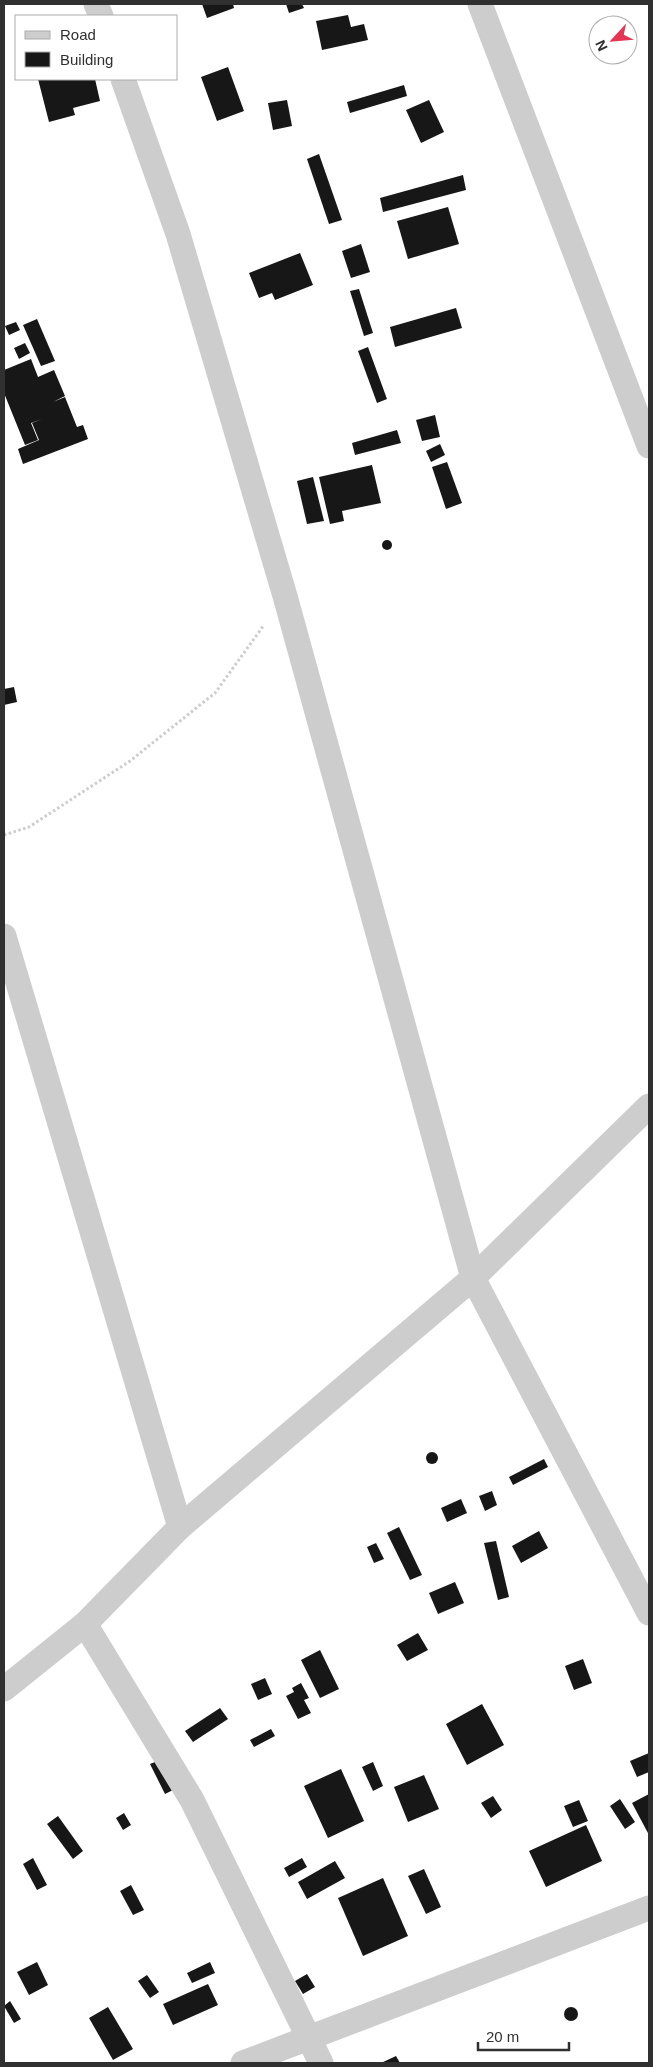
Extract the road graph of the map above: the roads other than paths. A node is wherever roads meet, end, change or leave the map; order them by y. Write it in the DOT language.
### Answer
graph roads {
  1 [pos="480,4"];
  2 [pos="123,80"];
  3 [pos="649,446"];
  4 [pos="4,936"];
  5 [pos="649,1106"];
  6 [pos="473,1278"];
  7 [pos="180,1527"];
  8 [pos="649,1613"];
  9 [pos="85,1624"];
  10 [pos="4,1690"];
  11 [pos="649,1908"];
  12 [pos="308,2038"];
  13 [pos="243,2063"];
  14 [pos="320,2063"];
  1 -- 3 [label="street"];
  2 -- 6 [label="street"];
  4 -- 7 [label="street"];
  5 -- 6 [label="street"];
  6 -- 7 [label="street"];
  6 -- 8 [label="street"];
  7 -- 9 [label="street"];
  9 -- 10 [label="street"];
  9 -- 12 [label="street"];
  11 -- 12 [label="street"];
  12 -- 13 [label="street"];
  12 -- 14 [label="street"];
}
